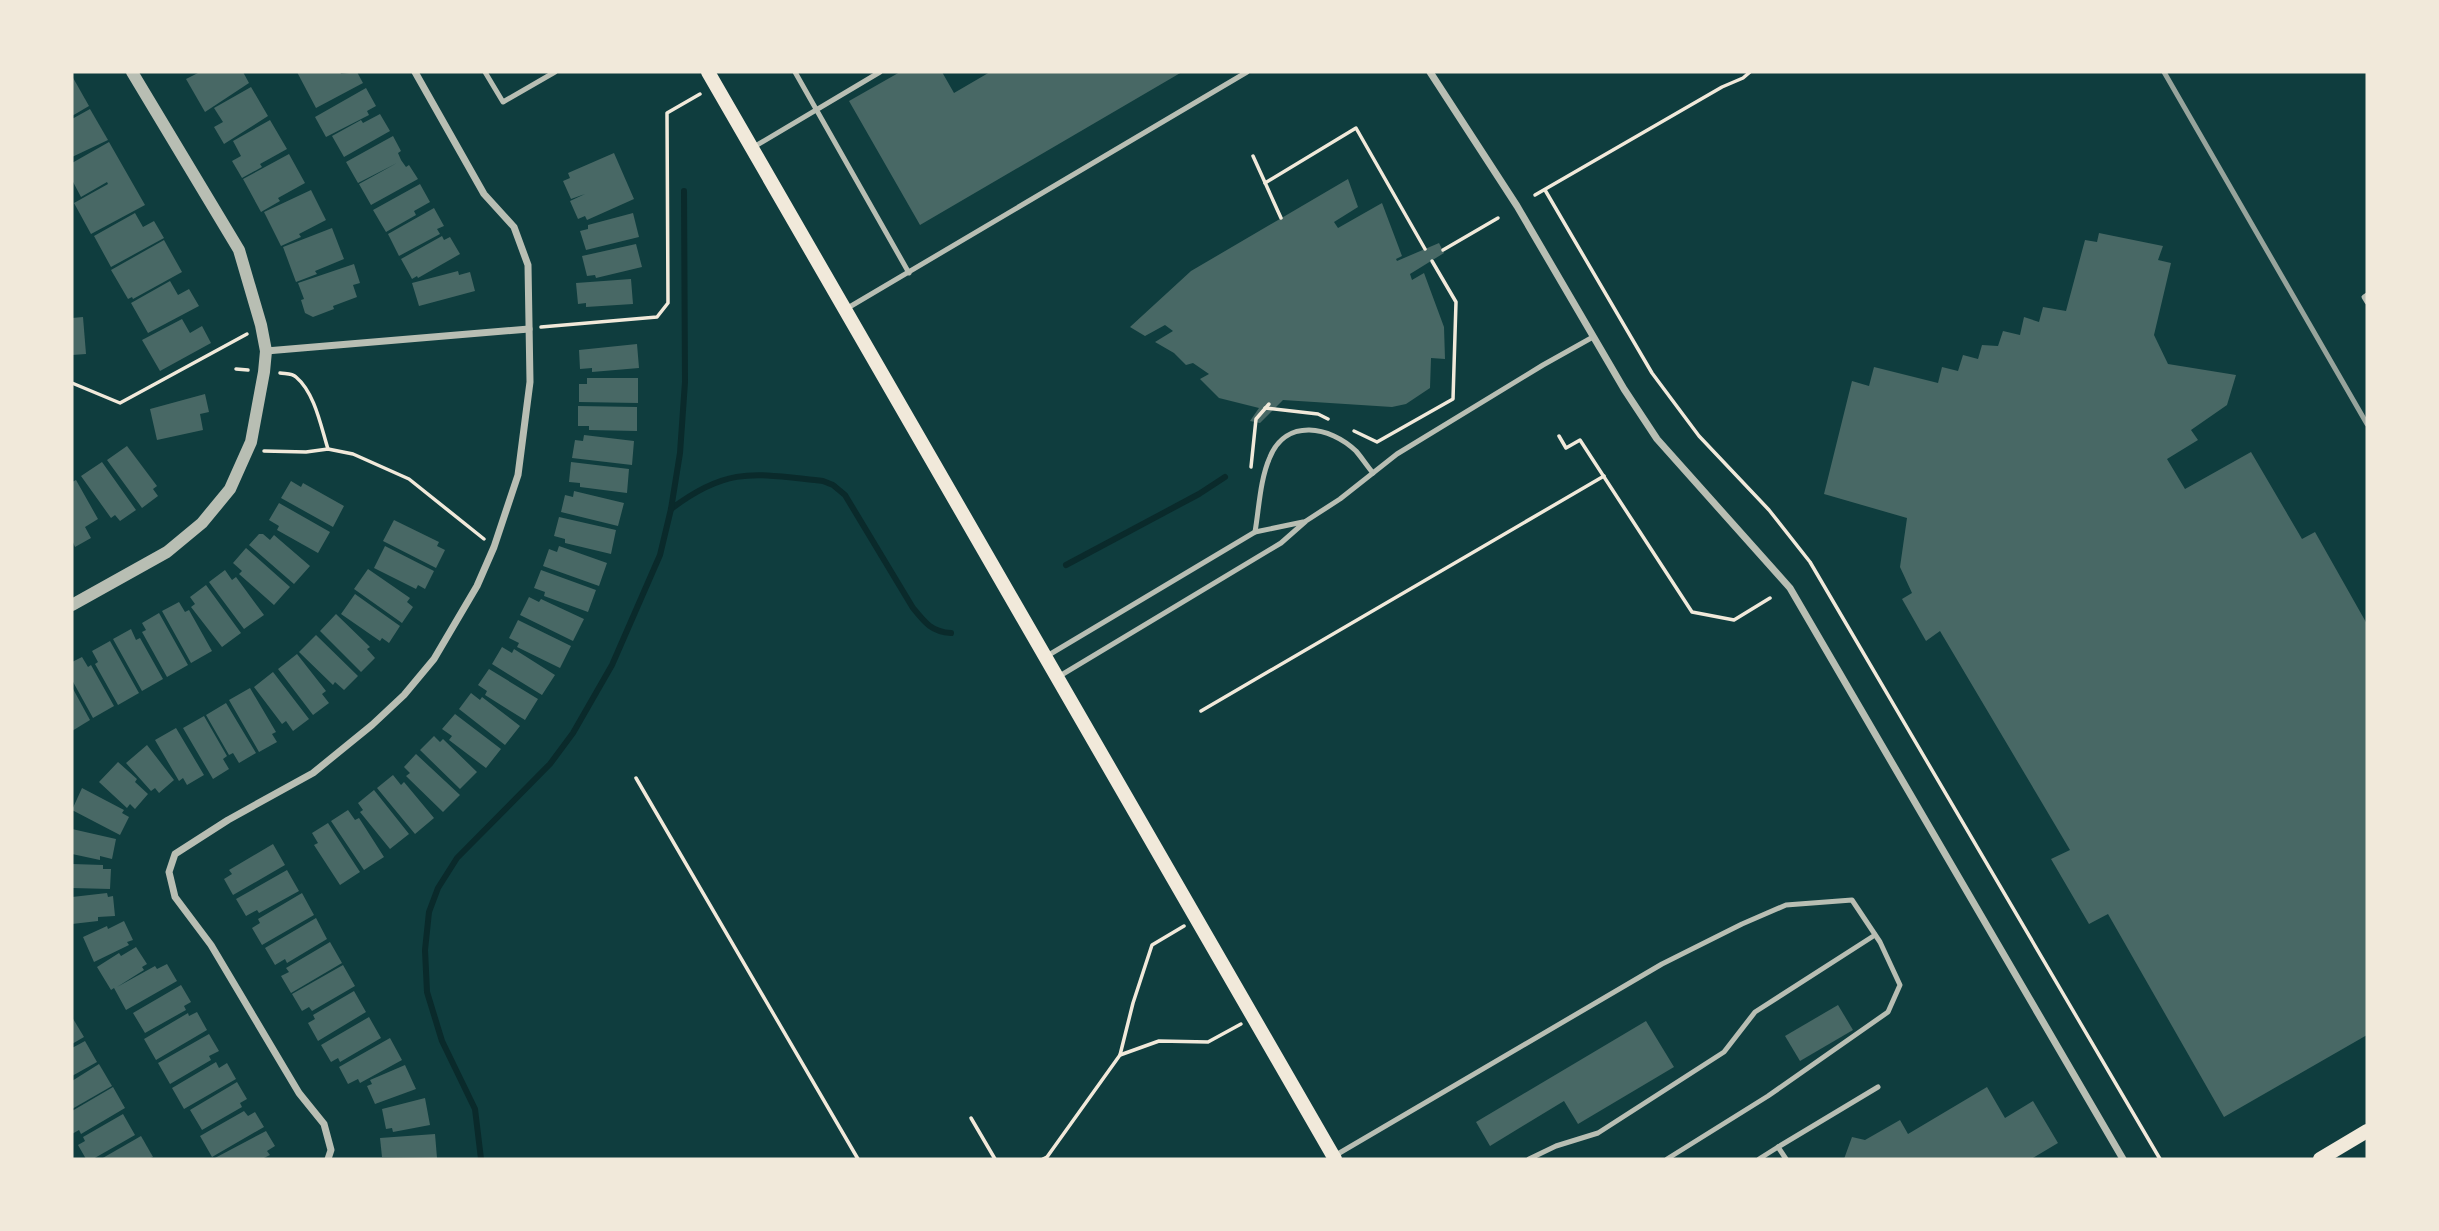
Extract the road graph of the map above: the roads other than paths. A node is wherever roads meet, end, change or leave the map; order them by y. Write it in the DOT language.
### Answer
graph roads {
  1 [pos="132,72"];
  2 [pos="415,72"];
  3 [pos="485,72"];
  4 [pos="555,72"];
  5 [pos="708,72"];
  6 [pos="794,72"];
  7 [pos="880,72"];
  8 [pos="1247,72"];
  9 [pos="1430,72"];
  10 [pos="816,110"];
  11 [pos="752,148"];
  12 [pos="909,273"];
  13 [pos="2367,295"];
  14 [pos="2367,302"];
  15 [pos="846,309"];
  16 [pos="529,329"];
  17 [pos="1593,337"];
  18 [pos="265,351"];
  19 [pos="1373,473"];
  20 [pos="1306,521"];
  21 [pos="1255,532"];
  22 [pos="72,605"];
  23 [pos="1046,657"];
  24 [pos="1058,677"];
  25 [pos="1875,935"];
  26 [pos="1878,1087"];
  27 [pos="2367,1131"];
  28 [pos="1778,1147"];
  29 [pos="1334,1158"];
  30 [pos="328,1159"];
  31 [pos="1529,1159"];
  32 [pos="1667,1159"];
  33 [pos="1759,1159"];
  34 [pos="1786,1159"];
  35 [pos="2123,1159"];
  36 [pos="2320,1159"];
  1 -- 18 [label="street"];
  2 -- 16 [label="street"];
  3 -- 4 [label="lane"];
  5 -- 11 [label="main road"];
  6 -- 10 [label="lane"];
  7 -- 10 [label="lane"];
  8 -- 12 [label="lane"];
  9 -- 17 [label="street"];
  10 -- 11 [label="lane"];
  10 -- 12 [label="lane"];
  11 -- 15 [label="main road"];
  12 -- 15 [label="lane"];
  13 -- 14 [label="lane"];
  15 -- 23 [label="main road"];
  16 -- 18 [label="street"];
  16 -- 30 [label="street"];
  17 -- 19 [label="lane"];
  17 -- 35 [label="street"];
  18 -- 22 [label="street"];
  19 -- 20 [label="lane"];
  19 -- 21 [label="lane"];
  20 -- 21 [label="lane"];
  20 -- 24 [label="lane"];
  21 -- 23 [label="lane"];
  23 -- 24 [label="main road"];
  24 -- 29 [label="main road"];
  25 -- 29 [label="lane"];
  25 -- 31 [label="lane"];
  25 -- 32 [label="lane"];
  26 -- 28 [label="lane"];
  27 -- 36 [label="main road"];
  28 -- 33 [label="lane"];
  28 -- 34 [label="lane"];
}
